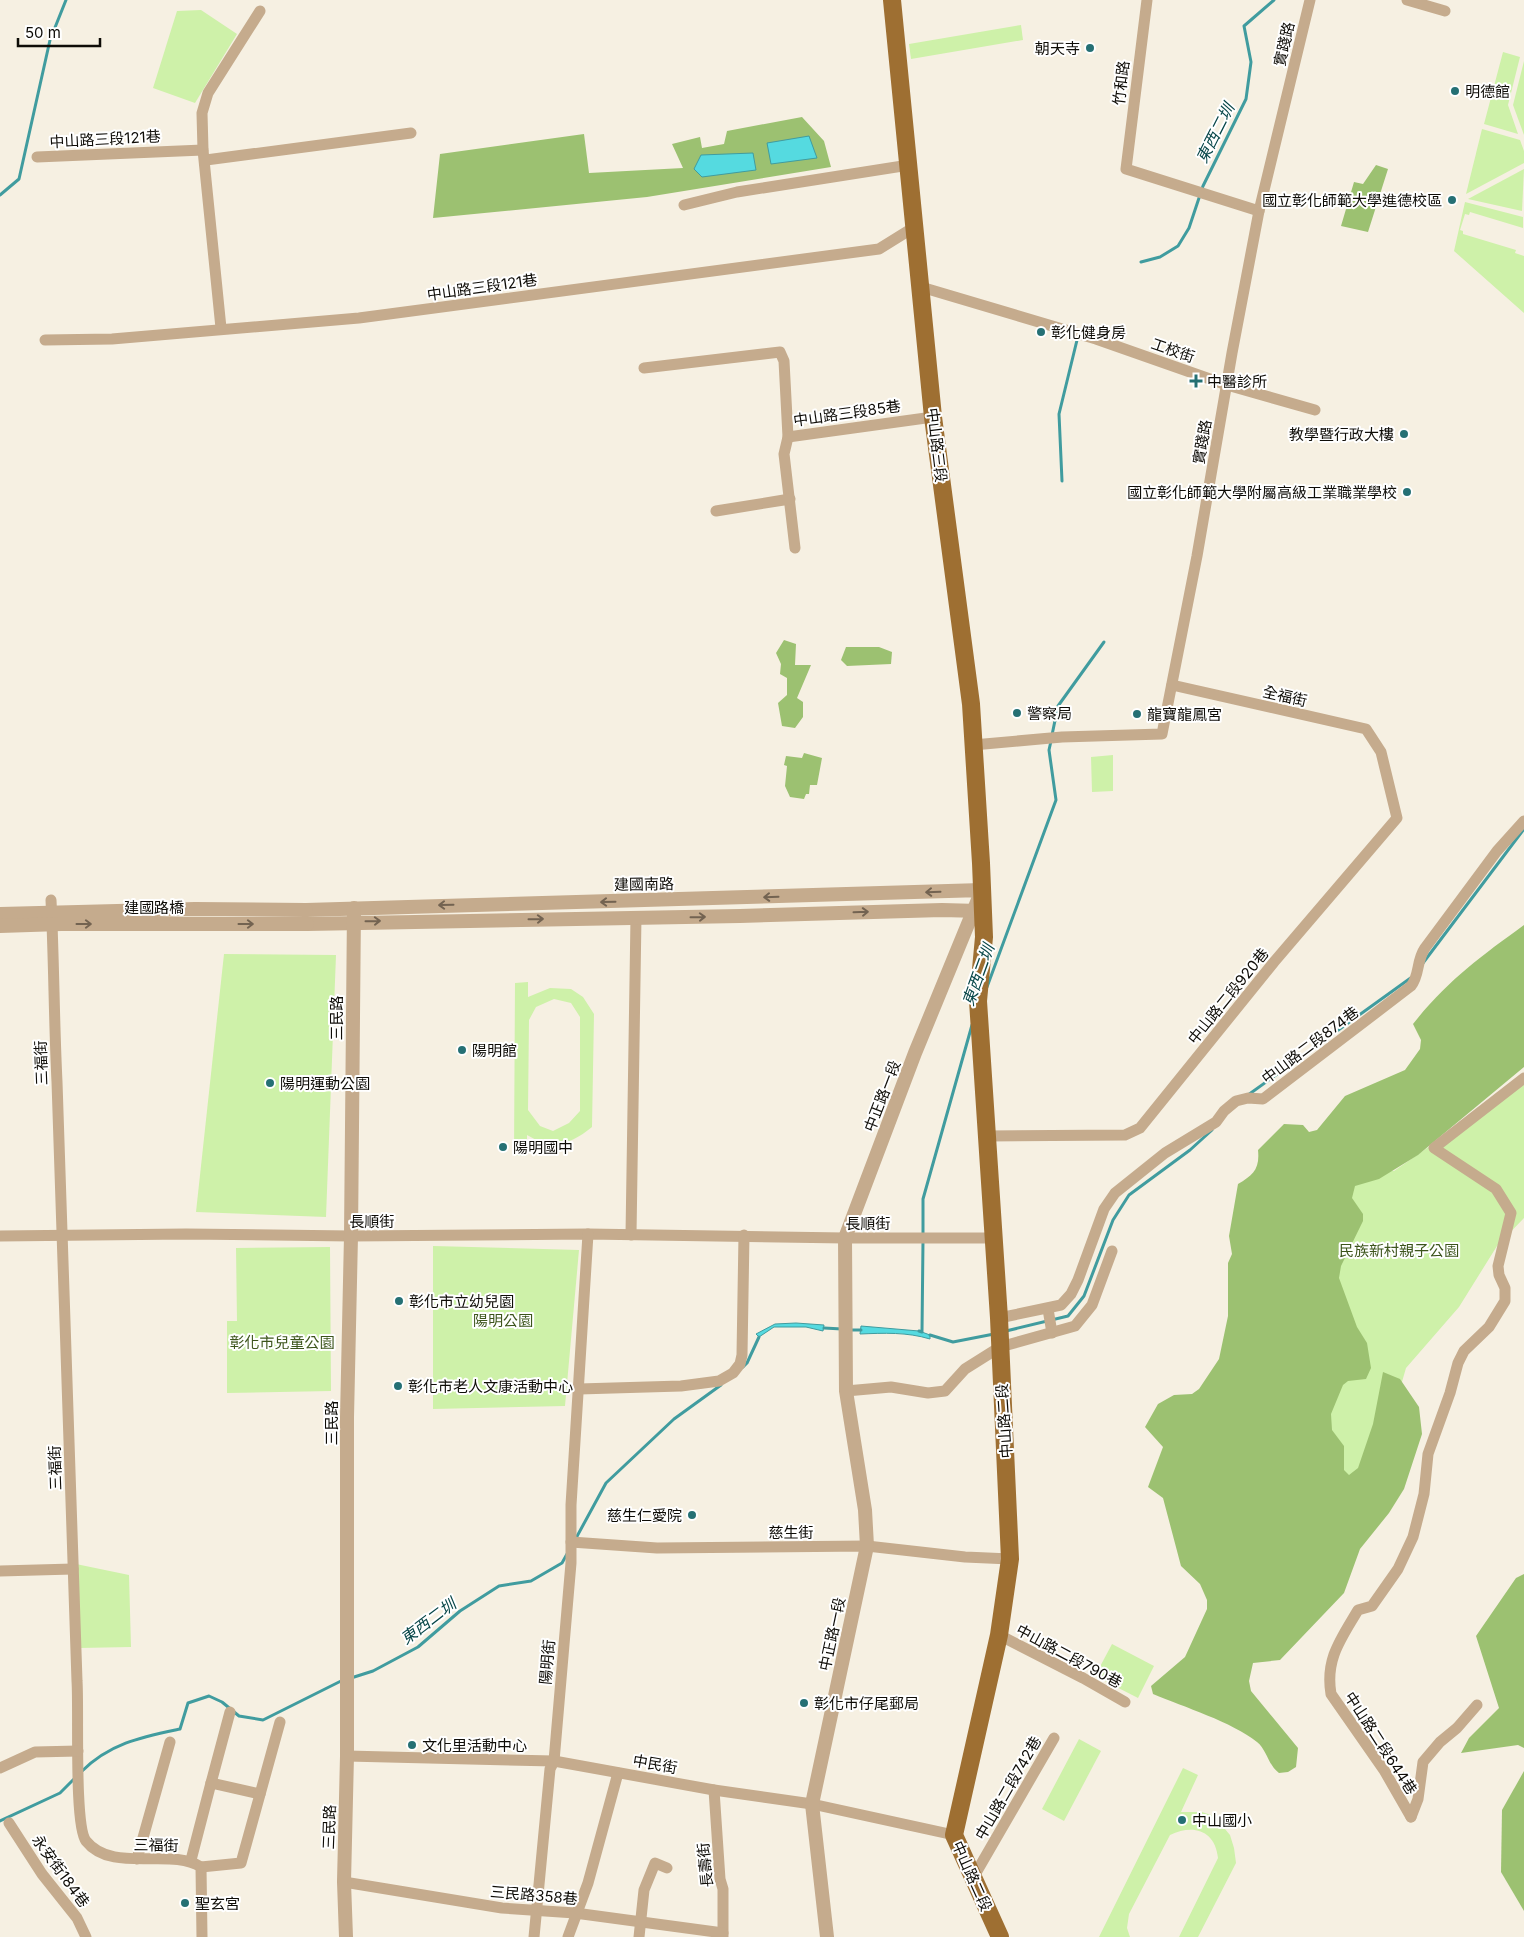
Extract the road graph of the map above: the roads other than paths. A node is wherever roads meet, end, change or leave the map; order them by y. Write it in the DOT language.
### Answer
graph roads {
  1 [pos="892,0"];
  2 [pos="1147,0"];
  3 [pos="1310,0"];
  4 [pos="1407,0"];
  5 [pos="260,10"];
  6 [pos="1445,11"];
  7 [pos="411,133"];
  8 [pos="205,155"];
  9 [pos="37,157"];
  10 [pos="909,165"];
  11 [pos="684,205"];
  12 [pos="1259,211"];
  13 [pos="916,226"];
  14 [pos="921,287"];
  15 [pos="221,328"];
  16 [pos="45,340"];
  17 [pos="644,368"];
  18 [pos="1227,385"];
  19 [pos="1315,410"];
  20 [pos="933,416"];
  21 [pos="788,437"];
  22 [pos="790,499"];
  23 [pos="716,511"];
  24 [pos="795,548"];
  25 [pos="1172,685"];
  26 [pos="973,745"];
  27 [pos="1382,752"];
  28 [pos="1524,821"];
  29 [pos="982,890"];
  30 [pos="51,900"];
  31 [pos="977,911"];
  32 [pos="0,914"];
  33 [pos="354,915"];
  34 [pos="307,917"];
  35 [pos="636,917"];
  36 [pos="0,926"];
  37 [pos="1524,1078"];
  38 [pos="987,1136"];
  39 [pos="588,1234"];
  40 [pos="631,1235"];
  41 [pos="744,1235"];
  42 [pos="0,1236"];
  43 [pos="64,1236"];
  44 [pos="351,1236"];
  45 [pos="845,1238"];
  46 [pos="993,1238"];
  47 [pos="1112,1251"];
  48 [pos="1048,1310"];
  49 [pos="999,1333"];
  50 [pos="1052,1334"];
  51 [pos="579,1389"];
  52 [pos="846,1391"];
  53 [pos="571,1542"];
  54 [pos="867,1546"];
  55 [pos="1010,1560"];
  56 [pos="73,1569"];
  57 [pos="0,1572"];
  58 [pos="1000,1635"];
  59 [pos="1125,1702"];
  60 [pos="1477,1705"];
  61 [pos="230,1712"];
  62 [pos="280,1722"];
  63 [pos="1054,1738"];
  64 [pos="170,1742"];
  65 [pos="78,1751"];
  66 [pos="347,1756"];
  67 [pos="554,1761"];
  68 [pos="0,1768"];
  69 [pos="618,1772"];
  70 [pos="211,1783"];
  71 [pos="714,1790"];
  72 [pos="260,1794"];
  73 [pos="812,1804"];
  74 [pos="9,1823"];
  75 [pos="954,1835"];
  76 [pos="137,1859"];
  77 [pos="191,1860"];
  78 [pos="202,1867"];
  79 [pos="667,1868"];
  80 [pos="972,1878"];
  81 [pos="344,1882"];
  82 [pos="537,1911"];
  83 [pos="575,1913"];
  84 [pos="640,1921"];
  85 [pos="723,1935"];
  86 [pos="86,1937"];
  87 [pos="202,1937"];
  88 [pos="346,1937"];
  89 [pos="534,1937"];
  90 [pos="568,1937"];
  91 [pos="639,1937"];
  92 [pos="827,1937"];
  93 [pos="1000,1937"];
  1 -- 10 [label="main road, 中山路三段"];
  2 -- 12 [label="street, 竹和路"];
  3 -- 12 [label="street, 實踐路"];
  4 -- 6 [label="street"];
  5 -- 8 [label="street"];
  7 -- 8 [label="street, 中山路三段121巷"];
  8 -- 9 [label="street, 中山路三段121巷"];
  8 -- 15 [label="street"];
  10 -- 11 [label="street"];
  10 -- 13 [label="main road, 中山路三段"];
  12 -- 18 [label="street, 實踐路"];
  13 -- 14 [label="main road, 中山路三段"];
  13 -- 15 [label="street, 中山路三段121巷"];
  14 -- 18 [label="street, 工校街"];
  14 -- 20 [label="main road, 中山路三段"];
  15 -- 16 [label="street, 中山路三段121巷"];
  17 -- 21 [label="street"];
  18 -- 19 [label="street, 工校街"];
  18 -- 25 [label="street, 實踐路"];
  20 -- 21 [label="street, 中山路三段85巷"];
  20 -- 26 [label="main road, 中山路三段"];
  21 -- 22 [label="street, 中山路三段85巷"];
  22 -- 23 [label="street"];
  22 -- 24 [label="street, 中山路三段85巷"];
  25 -- 26 [label="street, 實踐路"];
  25 -- 27 [label="street, 全福街"];
  26 -- 29 [label="main road, 中山路三段"];
  27 -- 38 [label="street, 中山路二段920巷"];
  28 -- 48 [label="street, 中山路二段874巷"];
  29 -- 31 [label="main road, 中山路二段"];
  29 -- 33 [label="street, 建國南路, one-way"];
  30 -- 43 [label="street, 三福街"];
  35 -- 31 [label="street, 建國南路, one-way"];
  31 -- 38 [label="main road, 中山路二段"];
  31 -- 45 [label="street, 中正路一段"];
  32 -- 34 [label="street, 建國路橋, bridge"];
  33 -- 34 [label="street, 建國南路"];
  33 -- 35 [label="street, 建國南路, one-way"];
  33 -- 44 [label="street, 三民路"];
  36 -- 34 [label="street, 建國路橋, one-way, bridge"];
  35 -- 40 [label="street"];
  37 -- 60 [label="street, 中山路二段644巷"];
  38 -- 46 [label="main road, 中山路二段"];
  39 -- 40 [label="street, 長順街"];
  39 -- 44 [label="street, 長順街"];
  39 -- 51 [label="street, 陽明街"];
  40 -- 41 [label="street, 長順街"];
  41 -- 45 [label="street, 長順街"];
  41 -- 51 [label="street"];
  42 -- 43 [label="street, 長順街"];
  43 -- 44 [label="street, 長順街"];
  43 -- 56 [label="street, 三福街"];
  44 -- 66 [label="street, 三民路"];
  45 -- 46 [label="street, 長順街"];
  45 -- 52 [label="street, 中正路一段"];
  46 -- 49 [label="main road, 中山路二段"];
  47 -- 50 [label="street"];
  48 -- 49 [label="street, 中山路二段874巷"];
  48 -- 50 [label="street"];
  49 -- 50 [label="street"];
  49 -- 52 [label="street"];
  49 -- 55 [label="main road, 中山路二段"];
  51 -- 53 [label="street, 陽明街"];
  52 -- 54 [label="street, 中正路一段"];
  53 -- 54 [label="street, 慈生街"];
  53 -- 67 [label="street, 陽明街"];
  54 -- 55 [label="street, 慈生街"];
  54 -- 73 [label="street, 中正路一段"];
  55 -- 58 [label="main road, 中山路二段"];
  56 -- 57 [label="street"];
  56 -- 65 [label="street, 三福街"];
  58 -- 59 [label="street, 中山路二段790巷"];
  58 -- 75 [label="main road, 中山路二段"];
  61 -- 70 [label="street"];
  62 -- 72 [label="street"];
  63 -- 80 [label="street, 中山路二段742巷"];
  64 -- 76 [label="street"];
  65 -- 68 [label="street"];
  65 -- 76 [label="street, 三福街"];
  66 -- 67 [label="street, 中民街"];
  66 -- 81 [label="street, 三民路"];
  67 -- 69 [label="street, 中民街"];
  67 -- 82 [label="street, 陽明街"];
  69 -- 71 [label="street, 中民街"];
  69 -- 83 [label="street"];
  70 -- 72 [label="street"];
  70 -- 77 [label="street"];
  71 -- 73 [label="street, 中民街"];
  71 -- 85 [label="street, 長壽街"];
  72 -- 78 [label="street"];
  73 -- 75 [label="street, 中民街"];
  73 -- 92 [label="street, 中正路一段"];
  74 -- 86 [label="street, 永安街184巷"];
  75 -- 80 [label="main road, 中山路二段"];
  76 -- 77 [label="street, 三福街"];
  77 -- 78 [label="street, 三福街"];
  78 -- 87 [label="street"];
  79 -- 84 [label="street"];
  80 -- 93 [label="main road, 中山路二段"];
  81 -- 82 [label="street, 三民路358巷"];
  81 -- 88 [label="street, 三民路"];
  82 -- 83 [label="street, 三民路358巷"];
  82 -- 89 [label="street, 陽明街"];
  83 -- 84 [label="street, 三民路358巷"];
  83 -- 90 [label="street"];
  84 -- 85 [label="street, 三民路358巷"];
  84 -- 91 [label="street"];
}
